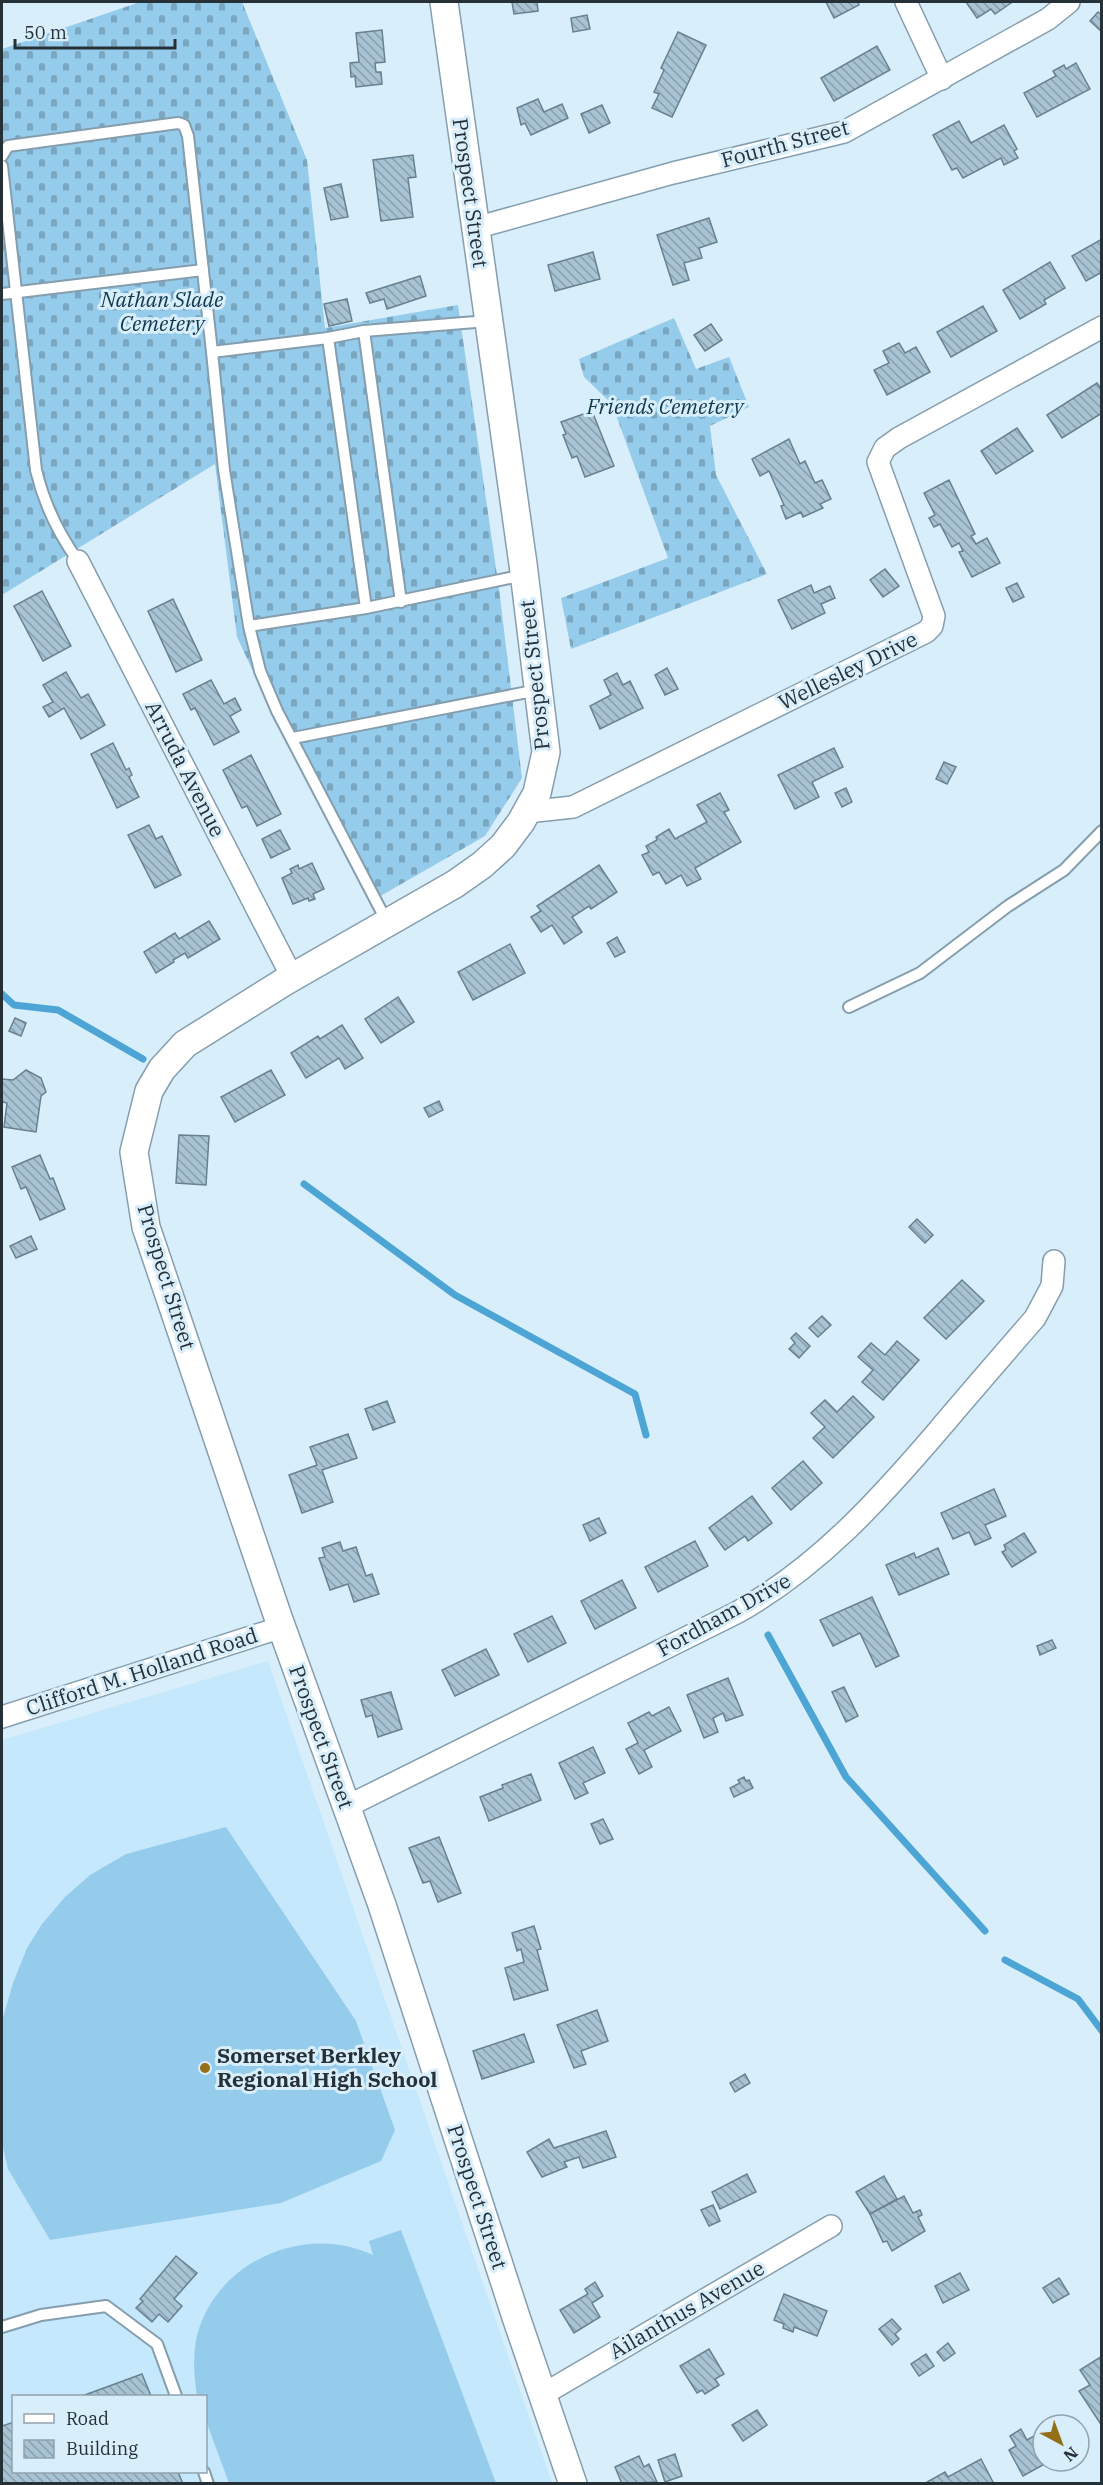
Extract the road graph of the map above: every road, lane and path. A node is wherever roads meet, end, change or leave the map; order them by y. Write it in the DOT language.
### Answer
graph roads {
  1 [pos="444,2"];
  2 [pos="906,2"];
  3 [pos="1069,2"];
  4 [pos="942,79"];
  5 [pos="2,156"];
  6 [pos="2,166"];
  7 [pos="475,228"];
  8 [pos="203,270"];
  9 [pos="16,291"];
  10 [pos="2,294"];
  11 [pos="488,321"];
  12 [pos="1101,327"];
  13 [pos="364,331"];
  14 [pos="328,338"];
  15 [pos="212,352"];
  16 [pos="78,561"];
  17 [pos="525,575"];
  18 [pos="401,602"];
  19 [pos="366,608"];
  20 [pos="249,626"];
  21 [pos="538,690"];
  22 [pos="293,738"];
  23 [pos="527,812"];
  24 [pos="1101,831"];
  25 [pos="387,923"];
  26 [pos="292,977"];
  27 [pos="849,1007"];
  28 [pos="1054,1261"];
  29 [pos="282,1627"];
  30 [pos="2,1717"];
  31 [pos="346,1807"];
  32 [pos="831,2226"];
  33 [pos="2,2326"];
  34 [pos="175,2395"];
  35 [pos="542,2395"];
  36 [pos="573,2484"];
  1 -- 7 [label="street, Prospect Street"];
  2 -- 4 [label="street"];
  3 -- 4 [label="street, Fourth Street"];
  4 -- 7 [label="street, Fourth Street"];
  5 -- 8 [label="lane"];
  6 -- 9 [label="lane"];
  7 -- 11 [label="street, Prospect Street"];
  8 -- 9 [label="lane"];
  8 -- 15 [label="lane"];
  9 -- 10 [label="lane"];
  9 -- 16 [label="lane"];
  11 -- 13 [label="lane"];
  11 -- 17 [label="street, Prospect Street"];
  12 -- 23 [label="street, Wellesley Drive"];
  13 -- 14 [label="lane"];
  13 -- 18 [label="lane"];
  14 -- 15 [label="lane"];
  14 -- 19 [label="lane"];
  15 -- 20 [label="lane"];
  16 -- 26 [label="street, Arruda Avenue"];
  17 -- 18 [label="lane"];
  17 -- 21 [label="street, Prospect Street"];
  18 -- 19 [label="lane"];
  19 -- 20 [label="lane"];
  20 -- 22 [label="lane"];
  21 -- 22 [label="lane"];
  21 -- 23 [label="street, Prospect Street"];
  22 -- 25 [label="lane"];
  23 -- 25 [label="street, Prospect Street"];
  24 -- 27 [label="lane"];
  25 -- 26 [label="street, Prospect Street"];
  26 -- 29 [label="street, Prospect Street"];
  28 -- 31 [label="street, Fordham Drive"];
  29 -- 30 [label="street, Clifford M. Holland Road"];
  29 -- 31 [label="street, Prospect Street"];
  31 -- 35 [label="street, Prospect Street"];
  32 -- 35 [label="street, Ailanthus Avenue"];
  33 -- 34 [label="lane"];
  35 -- 36 [label="street, Prospect Street"];
}
